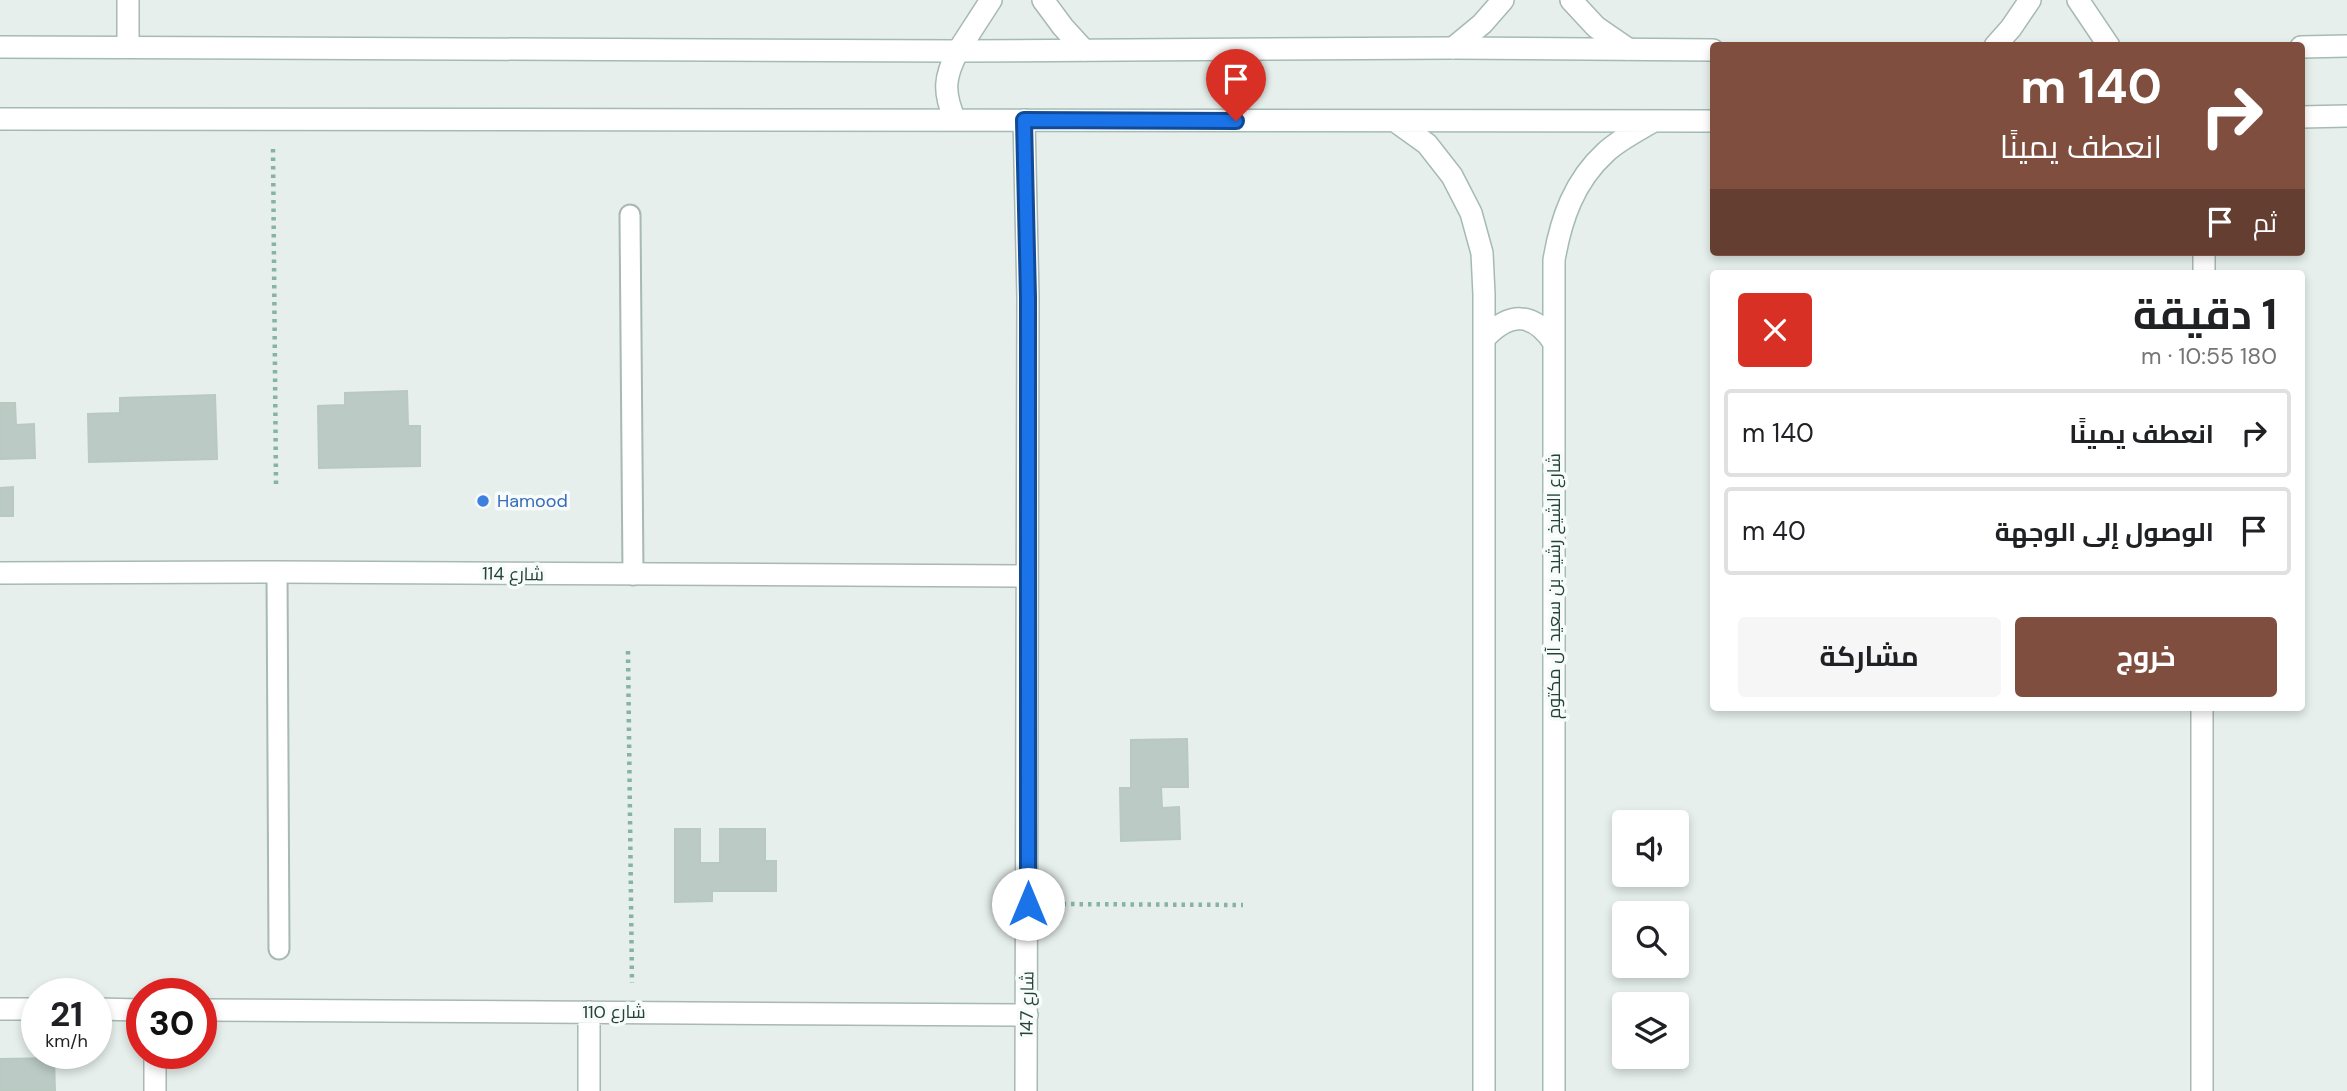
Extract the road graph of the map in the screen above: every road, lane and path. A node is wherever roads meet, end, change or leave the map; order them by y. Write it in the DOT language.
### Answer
graph roads {
  1 [pos="128,0"];
  2 [pos="991,0"];
  3 [pos="1044,0"];
  4 [pos="1503,0"];
  5 [pos="1572,0"];
  6 [pos="2030,0"];
  7 [pos="2078,0"];
  8 [pos="1999,42"];
  9 [pos="2106,42"];
  10 [pos="128,46"];
  11 [pos="2347,46"];
  12 [pos="0,47"];
  13 [pos="2305,47"];
  14 [pos="1453,48"];
  15 [pos="1628,49"];
  16 [pos="1084,50"];
  17 [pos="1710,50"];
  18 [pos="958,51"];
  19 [pos="2347,116"];
  20 [pos="2305,117"];
  21 [pos="0,119"];
  22 [pos="272,120"];
  23 [pos="955,120"];
  24 [pos="1024,120"];
  25 [pos="1395,121"];
  26 [pos="1653,121"];
  27 [pos="1710,121"];
  28 [pos="630,215"];
  29 [pos="1484,339"];
  30 [pos="1554,343"];
  31 [pos="276,484"];
  32 [pos="277,572"];
  33 [pos="0,573"];
  34 [pos="633,575"];
  35 [pos="1027,576"];
  36 [pos="628,651"];
  37 [pos="2202,711"];
  38 [pos="1028,904"];
  39 [pos="1243,905"];
  40 [pos="279,949"];
  41 [pos="0,1009"];
  42 [pos="21,1009"];
  43 [pos="217,1010"];
  44 [pos="589,1012"];
  45 [pos="632,1012"];
  46 [pos="1027,1015"];
  47 [pos="155,1069"];
  48 [pos="155,1091"];
  49 [pos="589,1091"];
  50 [pos="1026,1091"];
  51 [pos="1484,1091"];
  52 [pos="1553,1091"];
  53 [pos="2202,1091"];
  1 -- 10 [label="street"];
  2 -- 18 [label="street"];
  3 -- 16 [label="street"];
  4 -- 14 [label="street"];
  5 -- 15 [label="street"];
  6 -- 8 [label="street"];
  7 -- 9 [label="street"];
  10 -- 12 [label="street"];
  10 -- 18 [label="street"];
  11 -- 13 [label="street"];
  14 -- 15 [label="street"];
  14 -- 16 [label="street"];
  15 -- 17 [label="street"];
  16 -- 18 [label="street"];
  18 -- 23 [label="street"];
  19 -- 20 [label="street"];
  21 -- 22 [label="street"];
  22 -- 23 [label="street"];
  22 -- 31 [label="path"];
  23 -- 24 [label="street"];
  24 -- 25 [label="street"];
  24 -- 35 [label="street, شارع 147"];
  25 -- 26 [label="street"];
  25 -- 29 [label="street"];
  26 -- 27 [label="street"];
  26 -- 30 [label="street, شارع الشيخ رشيد بن سعيد آل مكتوم"];
  28 -- 34 [label="lane"];
  29 -- 30 [label="street"];
  29 -- 51 [label="street"];
  30 -- 52 [label="street, شارع الشيخ رشيد بن سعيد آل مكتوم"];
  32 -- 33 [label="street, شارع 114"];
  32 -- 34 [label="street, شارع 114"];
  32 -- 40 [label="lane"];
  34 -- 35 [label="street, شارع 114"];
  35 -- 38 [label="street, شارع 147"];
  36 -- 45 [label="path"];
  37 -- 53 [label="street"];
  38 -- 39 [label="path"];
  38 -- 46 [label="street, شارع 147"];
  41 -- 42 [label="street"];
  43 -- 44 [label="street, شارع 110"];
  44 -- 45 [label="street, شارع 110"];
  44 -- 49 [label="street"];
  45 -- 46 [label="street, شارع 110"];
  46 -- 50 [label="street, شارع 147"];
  47 -- 48 [label="street"];
}
